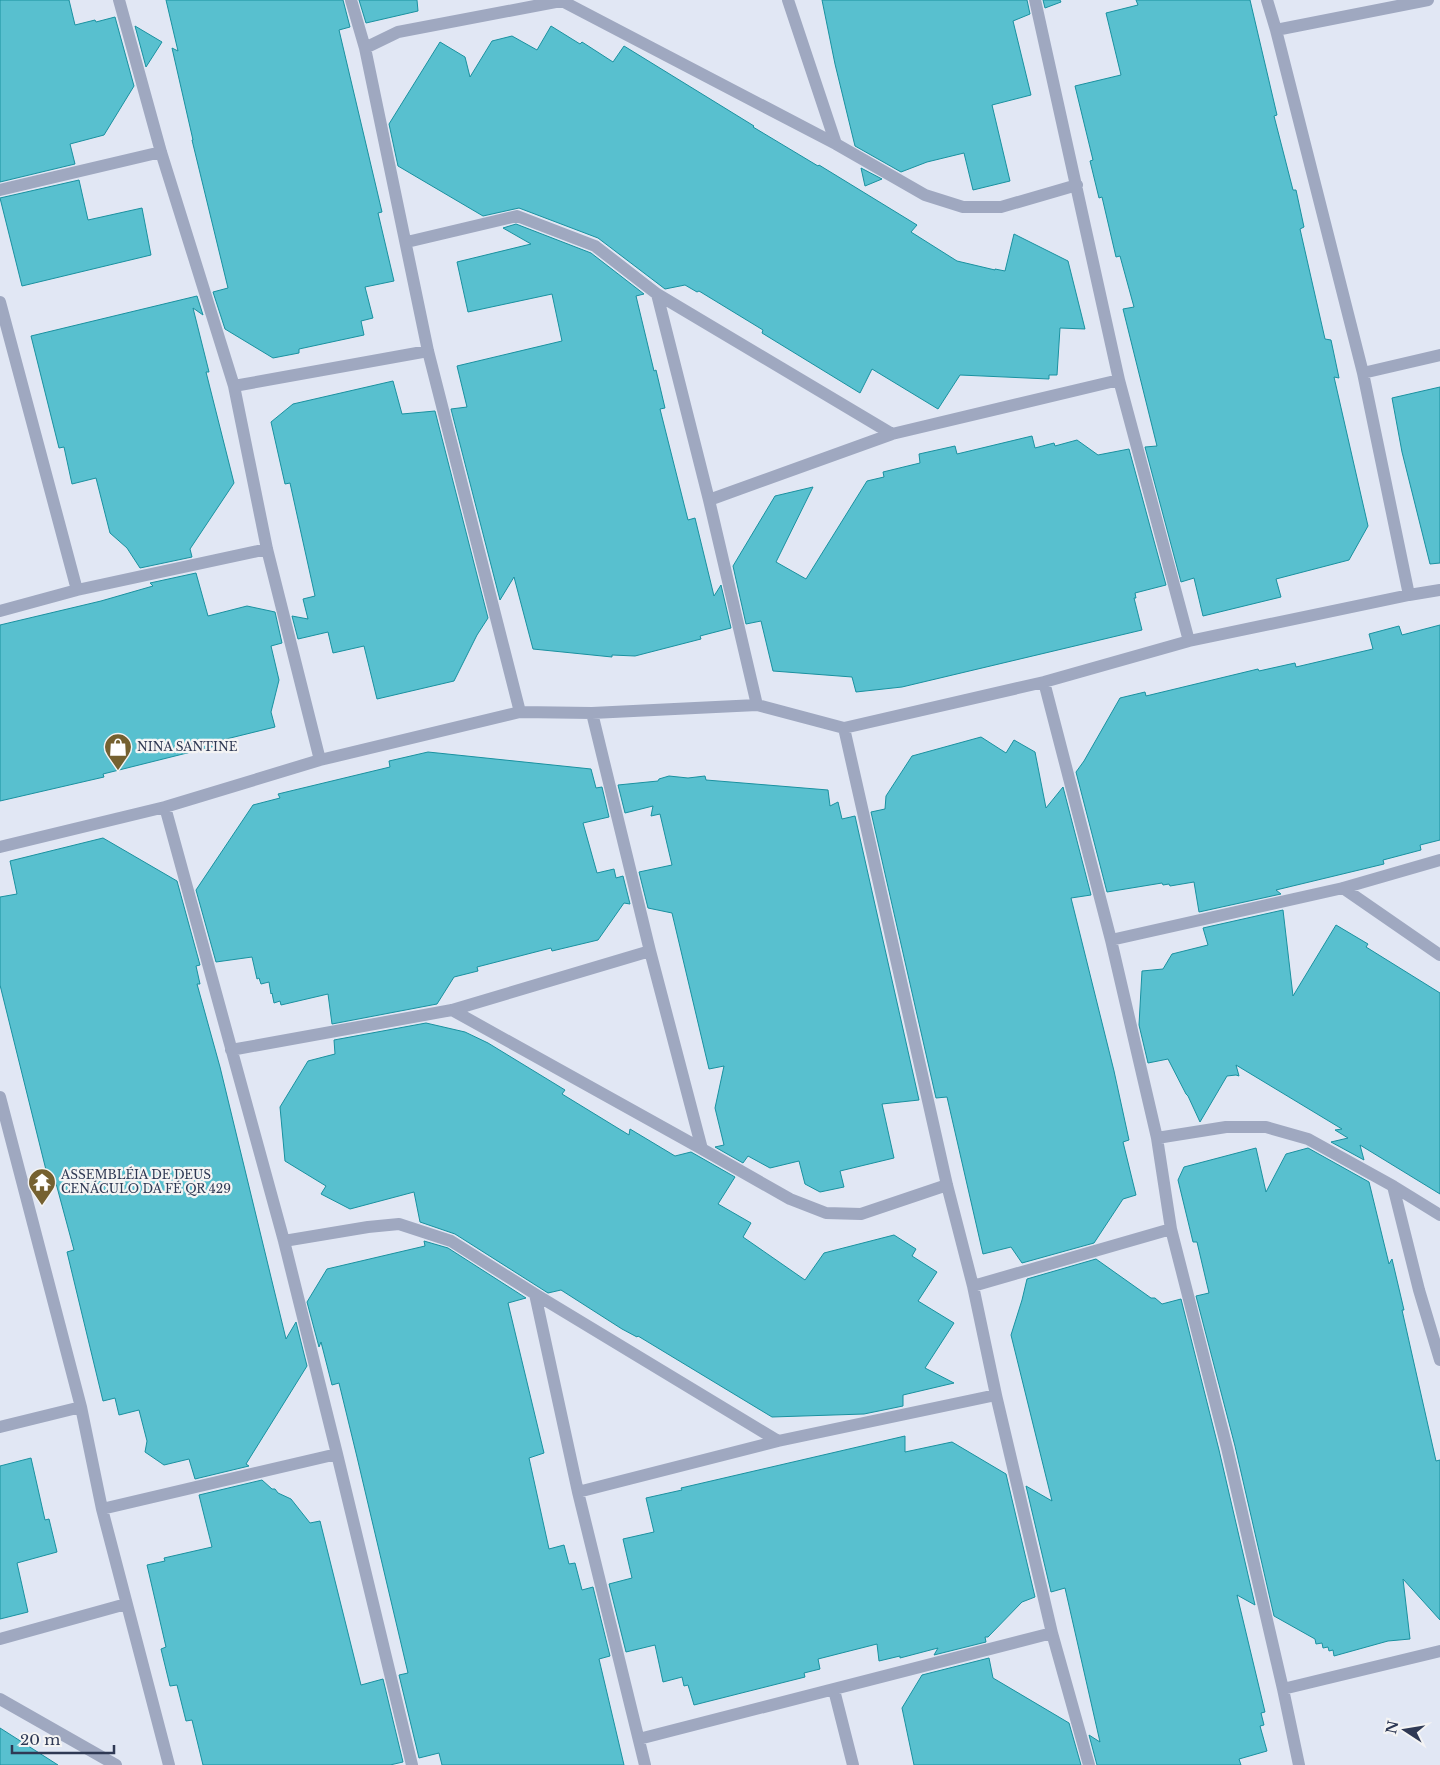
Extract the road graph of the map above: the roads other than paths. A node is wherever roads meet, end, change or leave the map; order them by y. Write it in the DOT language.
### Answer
graph roads {
  1 [pos="119,0"];
  2 [pos="351,0"];
  3 [pos="564,0"];
  4 [pos="788,0"];
  5 [pos="1036,0"];
  6 [pos="1267,0"];
  7 [pos="1428,0"];
  8 [pos="1276,30"];
  9 [pos="365,48"];
  10 [pos="836,144"];
  11 [pos="161,152"];
  12 [pos="1077,185"];
  13 [pos="0,190"];
  14 [pos="407,242"];
  15 [pos="657,294"];
  16 [pos="0,302"];
  17 [pos="428,351"];
  18 [pos="1440,355"];
  19 [pos="1364,373"];
  20 [pos="1119,380"];
  21 [pos="234,386"];
  22 [pos="892,434"];
  23 [pos="709,500"];
  24 [pos="268,549"];
  25 [pos="77,590"];
  26 [pos="1440,590"];
  27 [pos="1409,595"];
  28 [pos="0,611"];
  29 [pos="1189,641"];
  30 [pos="1044,682"];
  31 [pos="757,705"];
  32 [pos="520,712"];
  33 [pos="592,713"];
  34 [pos="844,728"];
  35 [pos="320,760"];
  36 [pos="165,807"];
  37 [pos="0,846"];
  38 [pos="1440,860"];
  39 [pos="1343,888"];
  40 [pos="1112,940"];
  41 [pos="650,951"];
  42 [pos="1440,955"];
  43 [pos="452,1010"];
  44 [pos="231,1050"];
  45 [pos="0,1097"];
  46 [pos="1157,1138"];
  47 [pos="702,1149"];
  48 [pos="947,1185"];
  49 [pos="1393,1186"];
  50 [pos="1440,1215"];
  51 [pos="1171,1229"];
  52 [pos="284,1241"];
  53 [pos="973,1286"];
  54 [pos="535,1294"];
  55 [pos="1440,1360"];
  56 [pos="996,1395"];
  57 [pos="81,1407"];
  58 [pos="0,1427"];
  59 [pos="778,1440"];
  60 [pos="337,1454"];
  61 [pos="578,1492"];
  62 [pos="102,1509"];
  63 [pos="126,1604"];
  64 [pos="1052,1633"];
  65 [pos="0,1639"];
  66 [pos="1440,1651"];
  67 [pos="1283,1689"];
  68 [pos="834,1690"];
  69 [pos="0,1699"];
  70 [pos="639,1739"];
  71 [pos="116,1765"];
  72 [pos="168,1765"];
  73 [pos="412,1765"];
  74 [pos="645,1765"];
  75 [pos="853,1765"];
  76 [pos="1089,1765"];
  77 [pos="1298,1765"];
  1 -- 11 [label="street"];
  2 -- 9 [label="street"];
  3 -- 9 [label="street"];
  3 -- 10 [label="street"];
  4 -- 10 [label="street"];
  5 -- 12 [label="street"];
  6 -- 8 [label="street"];
  7 -- 8 [label="street"];
  8 -- 19 [label="street"];
  9 -- 14 [label="street"];
  10 -- 12 [label="street"];
  11 -- 13 [label="street"];
  11 -- 21 [label="street"];
  12 -- 20 [label="street"];
  14 -- 15 [label="street"];
  14 -- 17 [label="street"];
  15 -- 22 [label="street"];
  15 -- 23 [label="street"];
  16 -- 25 [label="street"];
  17 -- 21 [label="street"];
  17 -- 32 [label="street"];
  18 -- 19 [label="street"];
  19 -- 27 [label="street"];
  20 -- 22 [label="street"];
  20 -- 29 [label="street"];
  21 -- 24 [label="street"];
  22 -- 23 [label="street"];
  23 -- 31 [label="street"];
  24 -- 25 [label="street"];
  24 -- 35 [label="street"];
  25 -- 28 [label="street"];
  26 -- 27 [label="street"];
  27 -- 29 [label="street"];
  29 -- 30 [label="street"];
  30 -- 34 [label="street"];
  30 -- 40 [label="street"];
  31 -- 33 [label="street"];
  31 -- 34 [label="street"];
  32 -- 33 [label="street"];
  32 -- 35 [label="street"];
  33 -- 41 [label="street"];
  34 -- 48 [label="street"];
  35 -- 36 [label="street"];
  36 -- 37 [label="street"];
  36 -- 44 [label="street"];
  38 -- 39 [label="street"];
  39 -- 40 [label="street"];
  39 -- 42 [label="street"];
  40 -- 46 [label="street"];
  41 -- 43 [label="street"];
  41 -- 47 [label="street"];
  43 -- 44 [label="street"];
  43 -- 47 [label="street"];
  44 -- 52 [label="street"];
  45 -- 57 [label="street"];
  46 -- 49 [label="street"];
  46 -- 51 [label="street"];
  47 -- 48 [label="street"];
  48 -- 53 [label="street"];
  49 -- 50 [label="street"];
  49 -- 55 [label="street"];
  51 -- 53 [label="street"];
  51 -- 67 [label="street"];
  52 -- 54 [label="street"];
  52 -- 60 [label="street"];
  53 -- 56 [label="street"];
  54 -- 59 [label="street"];
  54 -- 61 [label="street"];
  56 -- 59 [label="street"];
  56 -- 64 [label="street"];
  57 -- 58 [label="street"];
  57 -- 62 [label="street"];
  59 -- 61 [label="street"];
  60 -- 62 [label="street"];
  60 -- 73 [label="street"];
  61 -- 70 [label="street"];
  62 -- 63 [label="street"];
  63 -- 65 [label="street"];
  63 -- 72 [label="street"];
  64 -- 68 [label="street"];
  64 -- 76 [label="street"];
  66 -- 67 [label="street"];
  67 -- 77 [label="street"];
  68 -- 70 [label="street"];
  68 -- 75 [label="street"];
  69 -- 71 [label="street"];
  70 -- 74 [label="street"];
}
